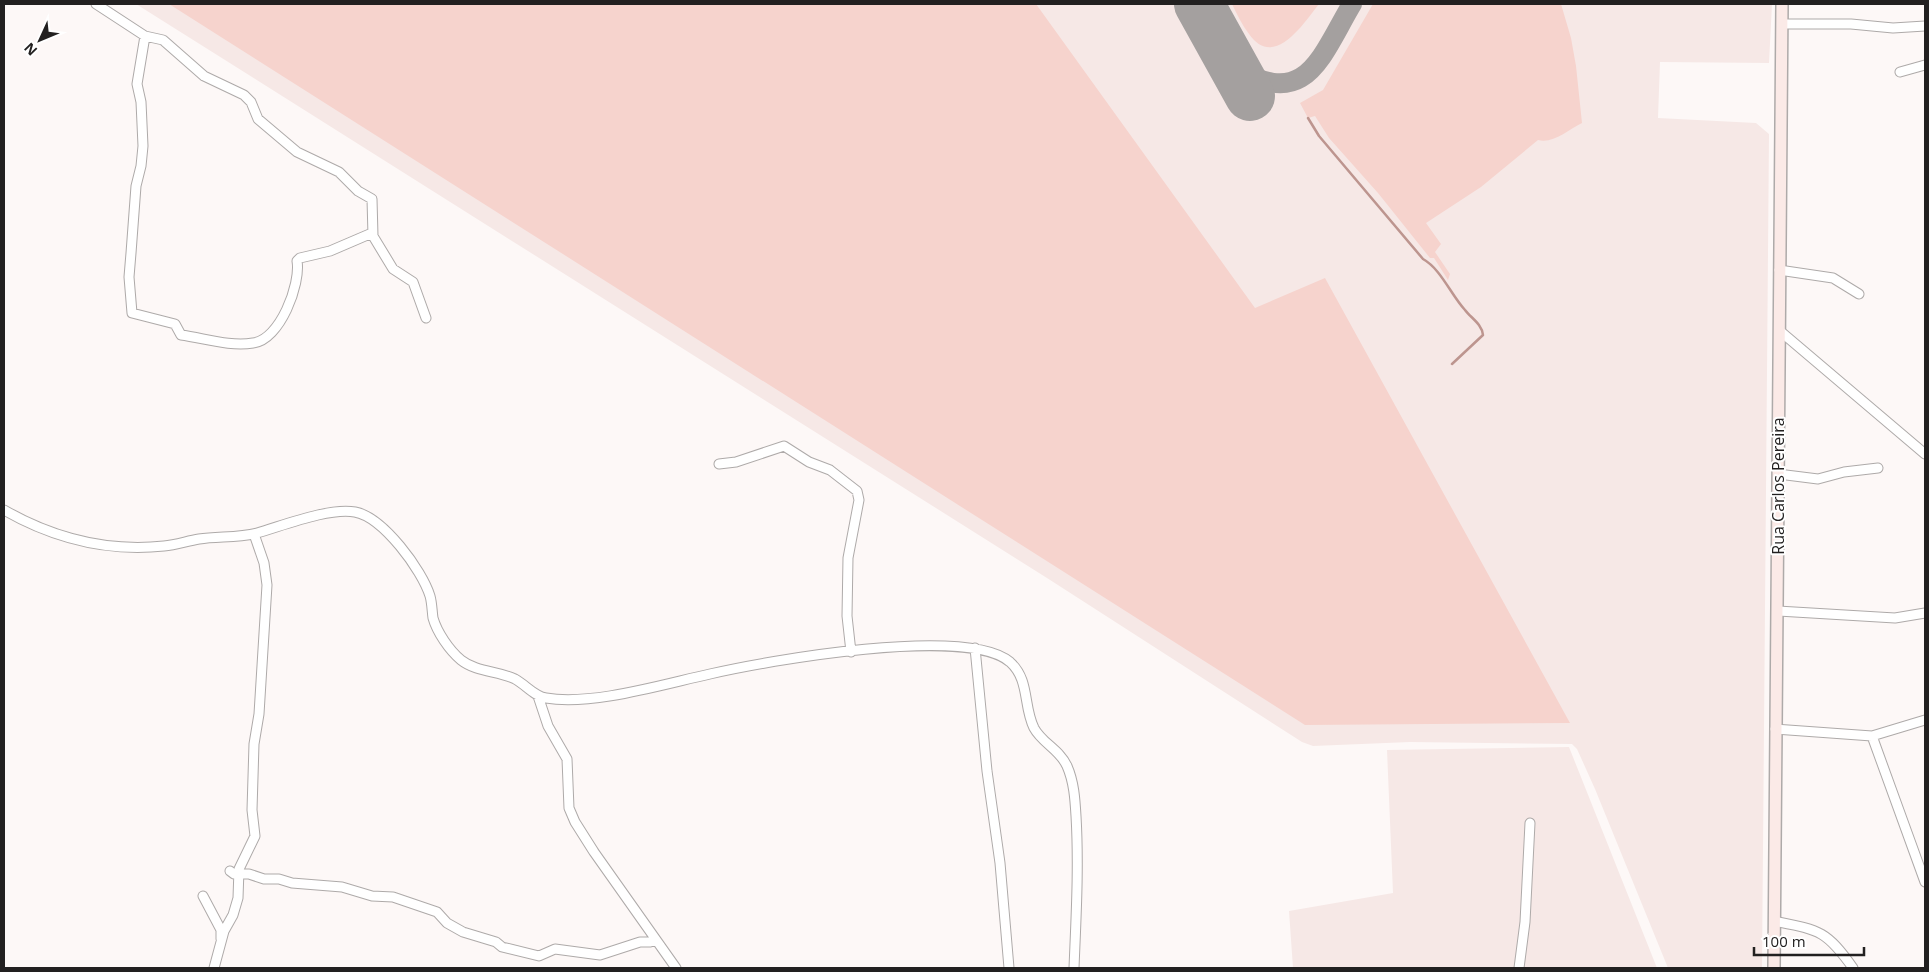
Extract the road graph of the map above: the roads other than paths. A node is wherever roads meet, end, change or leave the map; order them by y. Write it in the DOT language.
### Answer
graph roads {
  1 [pos="96,4"];
  2 [pos="1782,4"];
  3 [pos="1782,24"];
  4 [pos="1925,26"];
  5 [pos="145,36"];
  6 [pos="1925,65"];
  7 [pos="1900,72"];
  8 [pos="372,233"];
  9 [pos="1779,270"];
  10 [pos="1860,294"];
  11 [pos="426,318"];
  12 [pos="1780,331"];
  13 [pos="1925,454"];
  14 [pos="719,464"];
  15 [pos="1878,468"];
  16 [pos="1778,474"];
  17 [pos="4,510"];
  18 [pos="254,534"];
  19 [pos="1777,611"];
  20 [pos="1925,613"];
  21 [pos="975,648"];
  22 [pos="851,652"];
  23 [pos="538,696"];
  24 [pos="1925,720"];
  25 [pos="1775,729"];
  26 [pos="1872,736"];
  27 [pos="1530,823"];
  28 [pos="234,873"];
  29 [pos="1925,882"];
  30 [pos="203,896"];
  31 [pos="1774,921"];
  32 [pos="656,940"];
  33 [pos="222,941"];
  34 [pos="214,968"];
  35 [pos="676,968"];
  36 [pos="1009,968"];
  37 [pos="1074,968"];
  38 [pos="1519,968"];
  39 [pos="1774,968"];
  40 [pos="1853,968"];
  1 -- 5 [label="street"];
  2 -- 3 [label="main road, Rua Carlos Pereira"];
  3 -- 4 [label="street"];
  3 -- 9 [label="main road, Rua Carlos Pereira"];
  5 -- 8 [label="street"];
  5 -- 8 [label="street"];
  6 -- 7 [label="street"];
  8 -- 11 [label="street"];
  9 -- 10 [label="street"];
  9 -- 12 [label="main road, Rua Carlos Pereira"];
  12 -- 13 [label="street"];
  12 -- 16 [label="main road, Rua Carlos Pereira"];
  14 -- 22 [label="street"];
  15 -- 16 [label="street"];
  16 -- 19 [label="main road, Rua Carlos Pereira"];
  17 -- 18 [label="street"];
  18 -- 23 [label="street"];
  18 -- 28 [label="street"];
  19 -- 20 [label="street"];
  19 -- 25 [label="main road, Rua Carlos Pereira"];
  21 -- 22 [label="street"];
  21 -- 36 [label="street"];
  21 -- 37 [label="street"];
  22 -- 23 [label="street"];
  23 -- 32 [label="street"];
  24 -- 26 [label="street"];
  25 -- 26 [label="street"];
  25 -- 31 [label="main road, Rua Carlos Pereira"];
  26 -- 29 [label="street"];
  27 -- 38 [label="street"];
  28 -- 32 [label="street"];
  28 -- 33 [label="street"];
  30 -- 33 [label="street"];
  31 -- 39 [label="main road, Rua Carlos Pereira"];
  31 -- 40 [label="street"];
  32 -- 35 [label="street"];
  33 -- 34 [label="street"];
}
